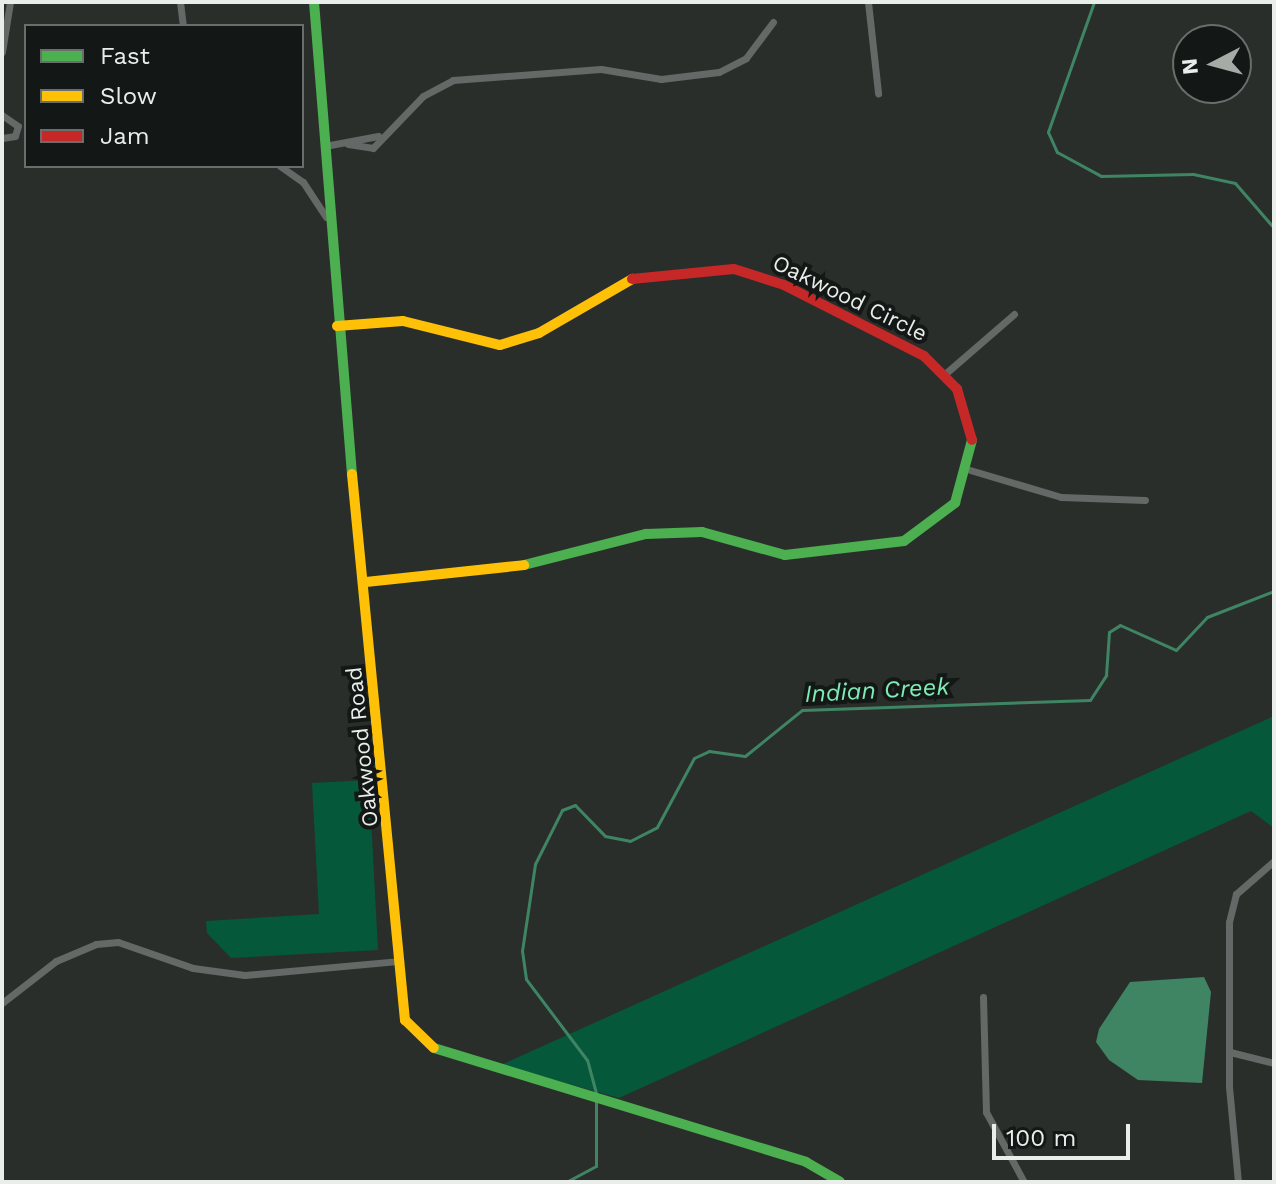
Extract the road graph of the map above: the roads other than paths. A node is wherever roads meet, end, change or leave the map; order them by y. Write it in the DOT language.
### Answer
graph roads {
  1 [pos="10,2"];
  2 [pos="180,2"];
  3 [pos="314,2"];
  4 [pos="868,2"];
  5 [pos="773,22"];
  6 [pos="183,24"];
  7 [pos="2,52"];
  8 [pos="878,93"];
  9 [pos="2,115"];
  10 [pos="378,136"];
  11 [pos="2,138"];
  12 [pos="348,144"];
  13 [pos="330,145"];
  14 [pos="283,168"];
  15 [pos="327,219"];
  16 [pos="1014,314"];
  17 [pos="337,326"];
  18 [pos="946,373"];
  19 [pos="970,470"];
  20 [pos="1145,500"];
  21 [pos="366,582"];
  22 [pos="1274,861"];
  23 [pos="400,961"];
  24 [pos="983,997"];
  25 [pos="2,1003"];
  26 [pos="1230,1052"];
  27 [pos="1274,1063"];
  28 [pos="840,1182"];
  29 [pos="1024,1182"];
  30 [pos="1238,1182"];
  1 -- 7 [label="street"];
  2 -- 6 [label="street"];
  3 -- 13 [label="street, Oakwood Road"];
  4 -- 8 [label="street"];
  5 -- 10 [label="street"];
  9 -- 11 [label="street"];
  10 -- 12 [label="street"];
  10 -- 12 [label="street"];
  12 -- 13 [label="street"];
  13 -- 15 [label="street, Oakwood Road"];
  14 -- 15 [label="street"];
  15 -- 17 [label="street, Oakwood Road"];
  16 -- 18 [label="street"];
  17 -- 18 [label="street, Oakwood Circle"];
  17 -- 21 [label="street, Oakwood Road"];
  18 -- 19 [label="street"];
  19 -- 20 [label="street"];
  19 -- 21 [label="street"];
  21 -- 23 [label="street, Oakwood Road"];
  22 -- 26 [label="street"];
  23 -- 25 [label="street"];
  23 -- 28 [label="street, Oakwood Road"];
  24 -- 29 [label="street"];
  26 -- 27 [label="street"];
  26 -- 30 [label="street"];
}
